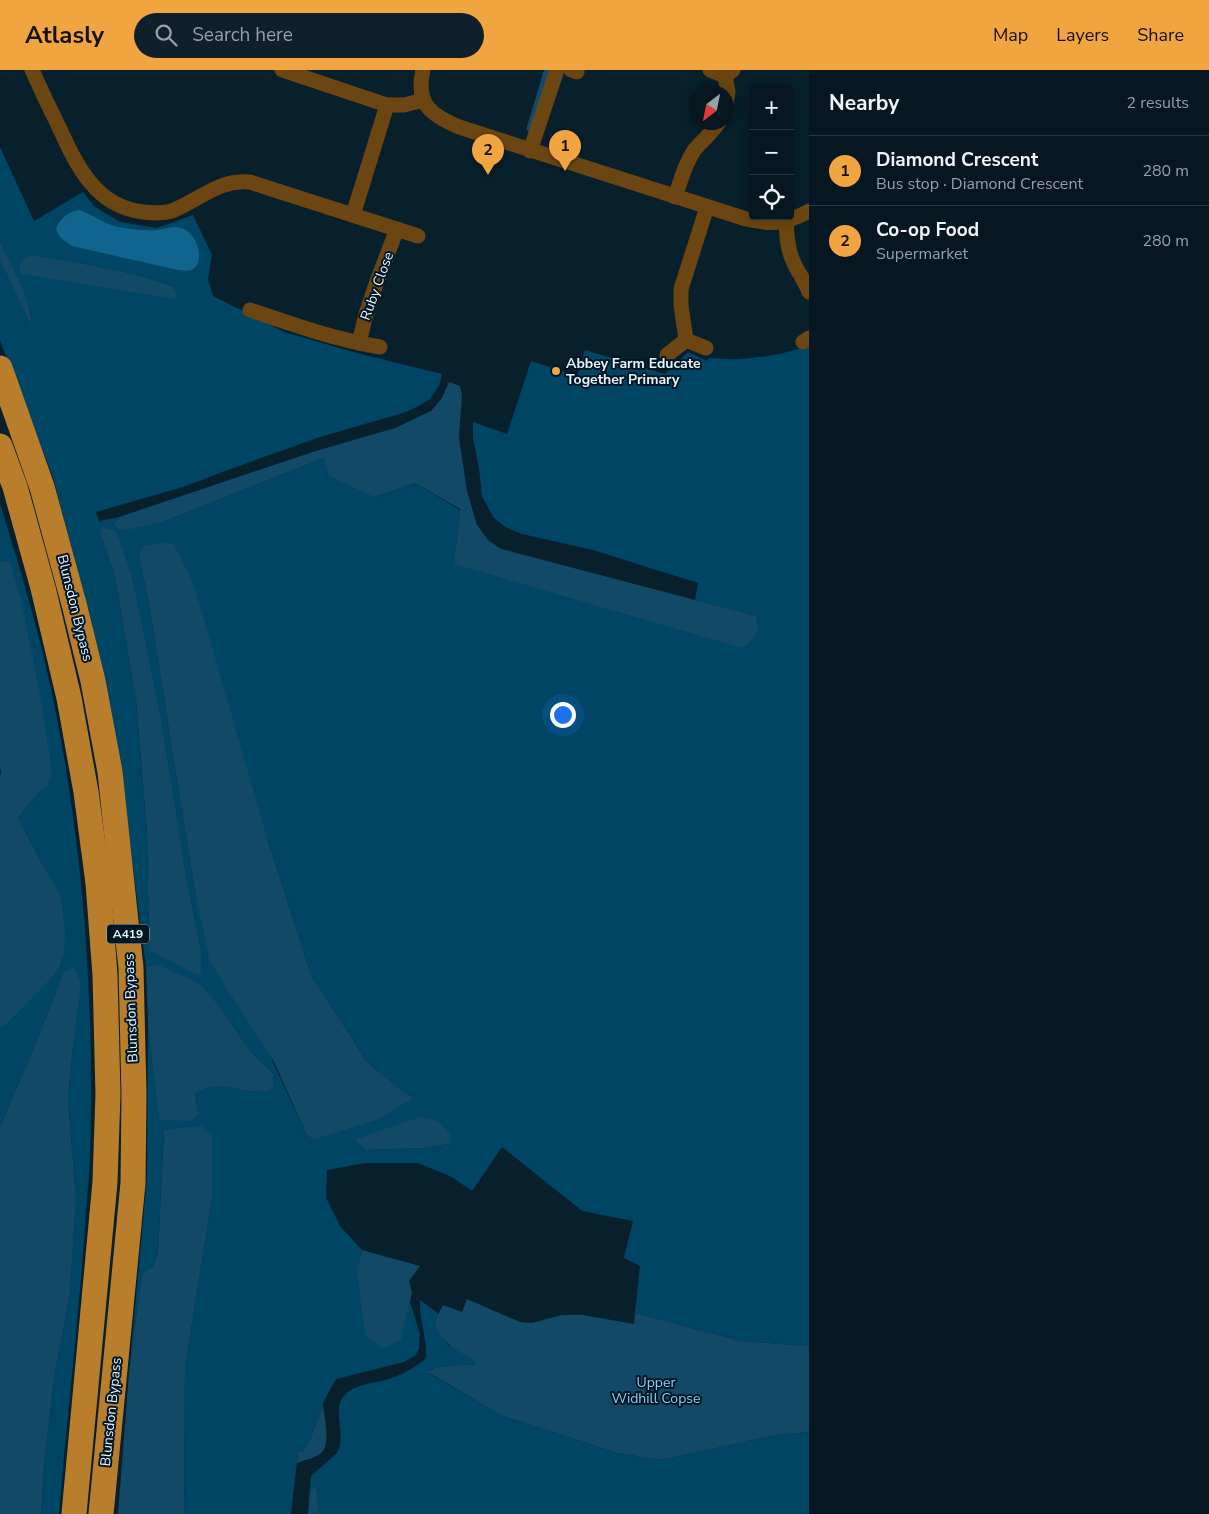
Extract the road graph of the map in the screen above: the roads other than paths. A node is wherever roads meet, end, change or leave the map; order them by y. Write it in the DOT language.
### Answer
graph roads {
  1 [pos="32,70"];
  2 [pos="282,70"];
  3 [pos="423,70"];
  4 [pos="556,70"];
  5 [pos="710,70"];
  6 [pos="729,73"];
  7 [pos="312,75"];
  8 [pos="424,100"];
  9 [pos="387,105"];
  10 [pos="714,130"];
  11 [pos="530,151"];
  12 [pos="675,196"];
  13 [pos="707,207"];
  14 [pos="809,211"];
  15 [pos="353,215"];
  16 [pos="786,222"];
  17 [pos="397,229"];
  18 [pos="418,236"];
  19 [pos="809,292"];
  20 [pos="250,310"];
  21 [pos="686,340"];
  22 [pos="359,343"];
  23 [pos="380,347"];
  24 [pos="706,348"];
  25 [pos="667,355"];
  26 [pos="0,368"];
  27 [pos="0,446"];
  28 [pos="74,1514"];
  29 [pos="101,1514"];
  1 -- 15 [label="street"];
  2 -- 7 [label="street"];
  3 -- 8 [label="street"];
  4 -- 11 [label="street"];
  5 -- 6 [label="street"];
  7 -- 9 [label="street"];
  8 -- 9 [label="street"];
  8 -- 11 [label="street"];
  9 -- 15 [label="street"];
  10 -- 12 [label="street"];
  11 -- 12 [label="street"];
  12 -- 13 [label="street"];
  13 -- 16 [label="street"];
  13 -- 21 [label="street"];
  14 -- 16 [label="street"];
  15 -- 17 [label="street"];
  16 -- 19 [label="street"];
  17 -- 18 [label="street"];
  17 -- 22 [label="street, Ruby Close"];
  20 -- 22 [label="street"];
  21 -- 24 [label="street"];
  21 -- 25 [label="street"];
  22 -- 23 [label="street"];
  26 -- 29 [label="highway, Blunsdon Bypass / A419"];
  27 -- 28 [label="highway, Blunsdon Bypass / A419"];
}
